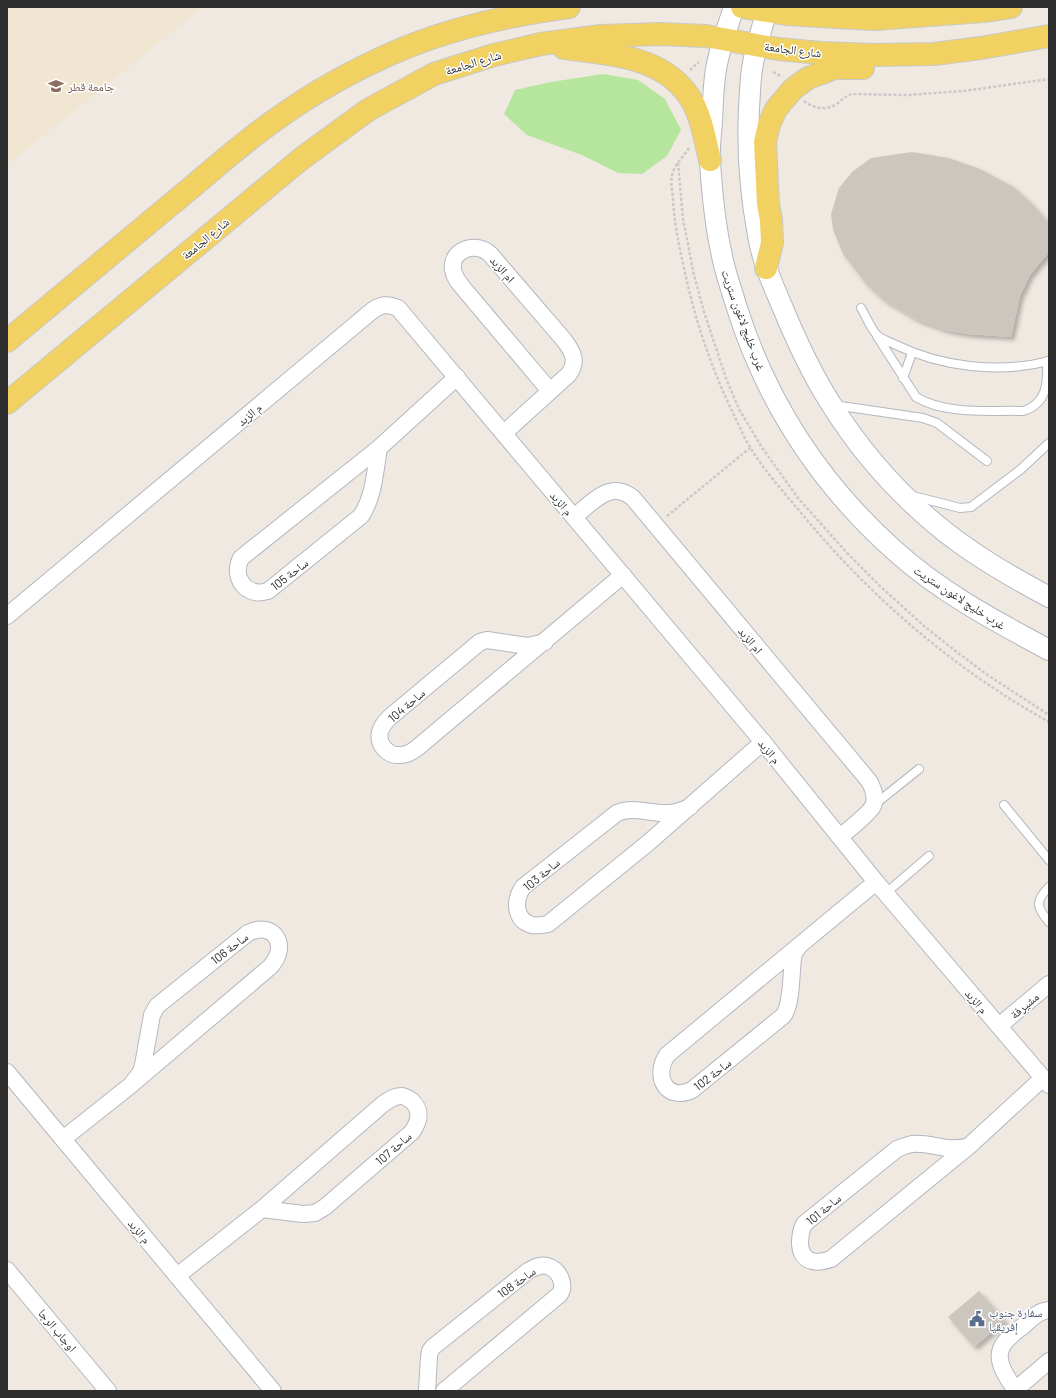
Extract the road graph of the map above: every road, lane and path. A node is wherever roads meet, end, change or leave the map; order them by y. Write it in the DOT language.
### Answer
graph roads {
  1 [pos="569,7"];
  2 [pos="734,7"];
  3 [pos="742,7"];
  4 [pos="1011,7"];
  5 [pos="541,9"];
  6 [pos="767,9"];
  7 [pos="978,9"];
  8 [pos="1049,36"];
  9 [pos="724,39"];
  10 [pos="541,44"];
  11 [pos="757,45"];
  12 [pos="934,54"];
  13 [pos="774,72"];
  14 [pos="1049,79"];
  15 [pos="793,89"];
  16 [pos="710,160"];
  17 [pos="766,268"];
  18 [pos="861,308"];
  19 [pos="877,336"];
  20 [pos="7,342"];
  21 [pos="912,353"];
  22 [pos="1048,361"];
  23 [pos="457,377"];
  24 [pos="903,378"];
  25 [pos="550,391"];
  26 [pos="7,403"];
  27 [pos="831,404"];
  28 [pos="504,433"];
  29 [pos="1049,443"];
  30 [pos="379,448"];
  31 [pos="750,448"];
  32 [pos="987,461"];
  33 [pos="902,492"];
  34 [pos="574,517"];
  35 [pos="656,526"];
  36 [pos="623,575"];
  37 [pos="1049,597"];
  38 [pos="7,616"];
  39 [pos="544,642"];
  40 [pos="1049,650"];
  41 [pos="763,742"];
  42 [pos="919,768"];
  43 [pos="1004,805"];
  44 [pos="873,806"];
  45 [pos="690,807"];
  46 [pos="840,837"];
  47 [pos="929,856"];
  48 [pos="1049,860"];
  49 [pos="1049,887"];
  50 [pos="881,888"];
  51 [pos="1049,922"];
  52 [pos="799,946"];
  53 [pos="1049,984"];
  54 [pos="999,1026"];
  55 [pos="7,1072"];
  56 [pos="1046,1082"];
  57 [pos="132,1085"];
  58 [pos="63,1139"];
  59 [pos="968,1146"];
  60 [pos="262,1209"];
  61 [pos="7,1270"];
  62 [pos="177,1276"];
  63 [pos="1049,1310"];
  64 [pos="1049,1361"];
  65 [pos="108,1391"];
  66 [pos="273,1391"];
  67 [pos="427,1391"];
  68 [pos="444,1391"];
  69 [pos="1015,1391"];
  1 -- 5 [label="main road"];
  2 -- 9 [label="street, غرب خليج لاغون ستريت"];
  3 -- 6 [label="main road"];
  4 -- 7 [label="main road"];
  5 -- 20 [label="main road"];
  6 -- 7 [label="main road"];
  6 -- 11 [label="street"];
  8 -- 12 [label="main road, شارع الجامعة"];
  9 -- 10 [label="main road, شارع الجامعة"];
  9 -- 11 [label="main road, شارع الجامعة"];
  9 -- 16 [label="street, غرب خليج لاغون ستريت"];
  10 -- 16 [label="main road"];
  10 -- 26 [label="main road, شارع الجامعة"];
  11 -- 12 [label="main road, شارع الجامعة"];
  11 -- 17 [label="street"];
  12 -- 15 [label="main road"];
  13 -- 15 [label="path"];
  14 -- 15 [label="path"];
  15 -- 17 [label="main road"];
  16 -- 40 [label="street, غرب خليج لاغون ستريت"];
  17 -- 27 [label="street"];
  18 -- 19 [label="lane"];
  19 -- 21 [label="lane"];
  19 -- 24 [label="lane"];
  21 -- 22 [label="lane"];
  21 -- 24 [label="lane"];
  22 -- 24 [label="lane"];
  23 -- 28 [label="street, م الزبد"];
  23 -- 30 [label="street, ساحة 105"];
  23 -- 38 [label="street, م الزبد"];
  25 -- 25 [label="street, ام الزبد"];
  25 -- 28 [label="street, ام الزبد"];
  27 -- 32 [label="lane"];
  27 -- 33 [label="street"];
  28 -- 34 [label="street, م الزبد"];
  29 -- 33 [label="lane"];
  30 -- 30 [label="street, ساحة 105"];
  31 -- 35 [label="path"];
  33 -- 37 [label="street"];
  34 -- 35 [label="street, ام الزبد"];
  34 -- 36 [label="street, م الزبد"];
  35 -- 44 [label="street, ام الزبد"];
  36 -- 39 [label="street, ساحة 104"];
  36 -- 41 [label="street, م الزبد"];
  39 -- 39 [label="street, ساحة 104"];
  41 -- 45 [label="street, ساحة 103"];
  41 -- 46 [label="street, م الزبد"];
  42 -- 44 [label="lane"];
  43 -- 48 [label="lane"];
  44 -- 46 [label="street"];
  45 -- 45 [label="street, ساحة 103"];
  46 -- 50 [label="street, م الزبد"];
  47 -- 50 [label="lane"];
  49 -- 51 [label="lane"];
  50 -- 52 [label="street, ساحة 102"];
  50 -- 54 [label="street, م الزبد"];
  52 -- 52 [label="street, ساحة 102"];
  53 -- 54 [label="street, مشيرفة"];
  54 -- 56 [label="street, م الزبد"];
  55 -- 58 [label="street, م الزبد"];
  56 -- 59 [label="street, ساحة 101"];
  57 -- 57 [label="street, ساحة 106"];
  57 -- 58 [label="street, ساحة 106"];
  58 -- 62 [label="street, م الزبد"];
  59 -- 59 [label="street, ساحة 101"];
  60 -- 60 [label="street, ساحة 107"];
  60 -- 62 [label="street, ساحة 107"];
  61 -- 65 [label="street, اوجاب الرجا"];
  62 -- 66 [label="street, م الزبد"];
  63 -- 69 [label="street"];
  64 -- 69 [label="street"];
  67 -- 68 [label="street, ساحة 108"];
}
